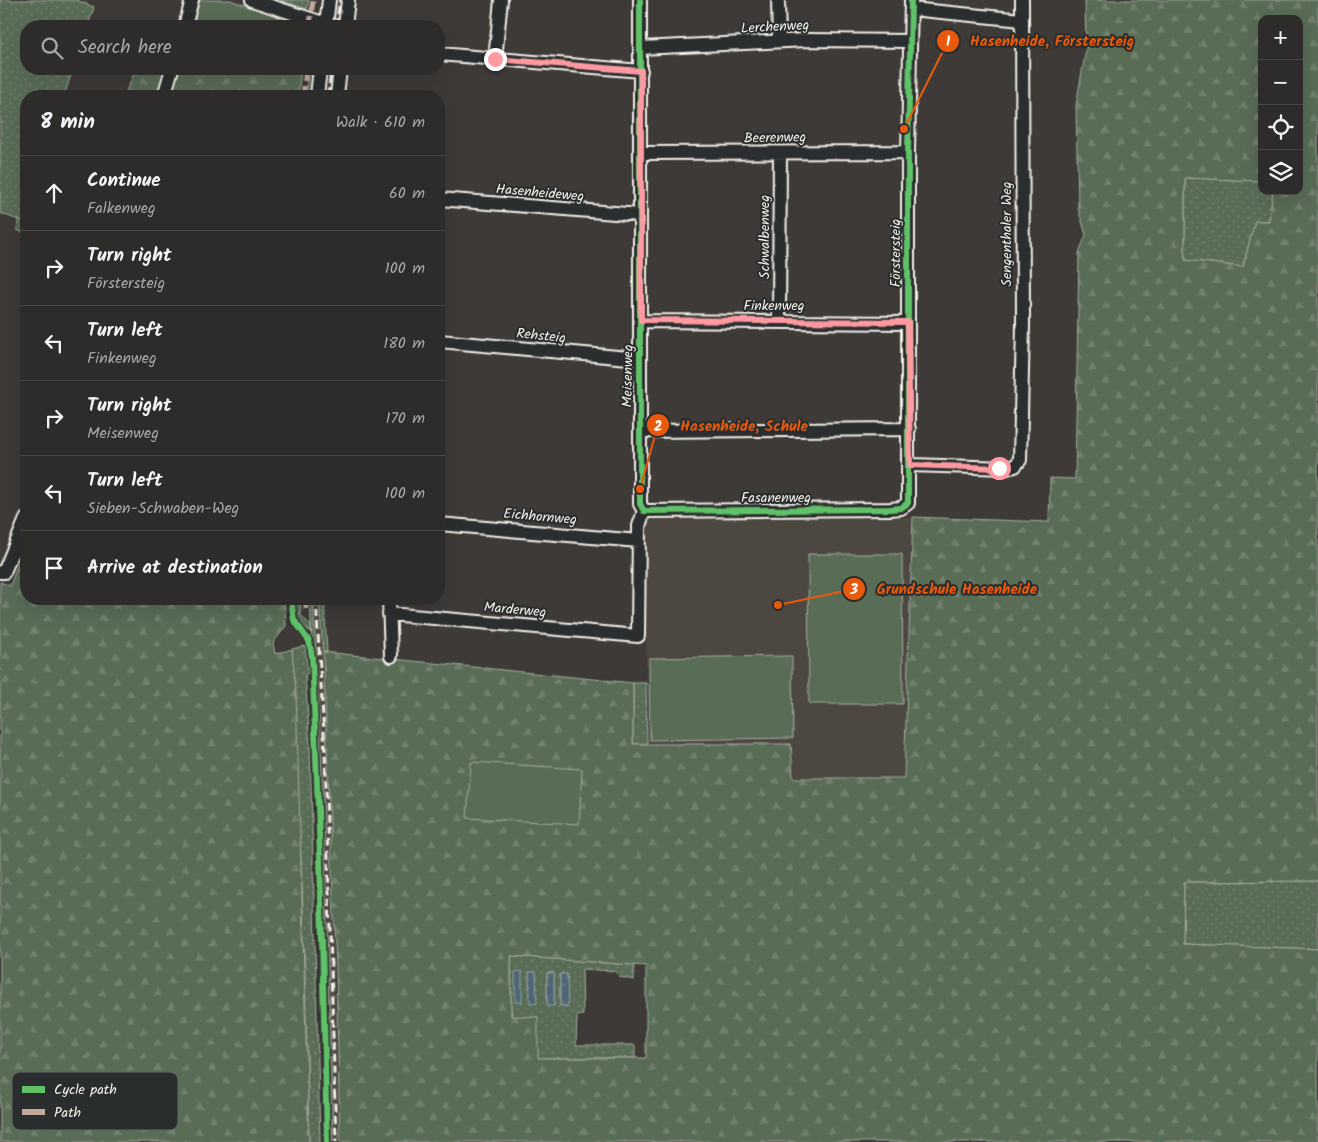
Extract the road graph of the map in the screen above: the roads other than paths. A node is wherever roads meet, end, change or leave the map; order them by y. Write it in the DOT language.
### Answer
graph roads {
  1 [pos="192,0"];
  2 [pos="252,0"];
  3 [pos="329,0"];
  4 [pos="348,0"];
  5 [pos="501,0"];
  6 [pos="640,0"];
  7 [pos="778,0"];
  8 [pos="1022,0"];
  9 [pos="911,4"];
  10 [pos="187,20"];
  11 [pos="311,20"];
  12 [pos="327,20"];
  13 [pos="346,20"];
  14 [pos="1022,20"];
  15 [pos="910,40"];
  16 [pos="779,41"];
  17 [pos="642,48"];
  18 [pos="445,55"];
  19 [pos="495,59"];
  20 [pos="641,71"];
  21 [pos="170,75"];
  22 [pos="319,75"];
  23 [pos="339,75"];
  24 [pos="166,90"];
  25 [pos="318,90"];
  26 [pos="338,90"];
  27 [pos="908,152"];
  28 [pos="642,153"];
  29 [pos="780,153"];
  30 [pos="445,199"];
  31 [pos="640,215"];
  32 [pos="641,320"];
  33 [pos="779,321"];
  34 [pos="908,322"];
  35 [pos="445,342"];
  36 [pos="640,359"];
  37 [pos="909,429"];
  38 [pos="640,431"];
  39 [pos="910,465"];
  40 [pos="907,505"];
  41 [pos="644,511"];
  42 [pos="445,524"];
  43 [pos="20,533"];
  44 [pos="639,540"];
  45 [pos="1,576"];
  46 [pos="388,605"];
  47 [pos="389,614"];
  48 [pos="638,636"];
  49 [pos="391,656"];
  1 -- 10 [label="street"];
  2 -- 11 [label="street"];
  3 -- 12 [label="street"];
  4 -- 13 [label="street"];
  5 -- 19 [label="street"];
  6 -- 17 [label="street, Meisenweg"];
  7 -- 16 [label="street"];
  8 -- 14 [label="street, Sengenthaler Weg"];
  9 -- 14 [label="street"];
  9 -- 15 [label="street, Förstersteig"];
  14 -- 39 [label="street, Sengenthaler Weg"];
  15 -- 16 [label="street, Lerchenweg"];
  15 -- 27 [label="street, Förstersteig"];
  16 -- 17 [label="street, Lerchenweg"];
  17 -- 20 [label="street, Meisenweg"];
  18 -- 19 [label="street"];
  19 -- 20 [label="street"];
  20 -- 28 [label="street, Meisenweg"];
  21 -- 24 [label="street"];
  22 -- 25 [label="street"];
  23 -- 26 [label="street"];
  27 -- 29 [label="street, Beerenweg"];
  27 -- 34 [label="street, Förstersteig"];
  28 -- 29 [label="street, Beerenweg"];
  28 -- 31 [label="street, Meisenweg"];
  29 -- 33 [label="street, Schwalbenweg"];
  30 -- 31 [label="street, Hasenheideweg"];
  31 -- 32 [label="street, Meisenweg"];
  32 -- 33 [label="street, Finkenweg"];
  32 -- 36 [label="street, Meisenweg"];
  33 -- 34 [label="street, Finkenweg"];
  34 -- 37 [label="street, Förstersteig"];
  35 -- 36 [label="street, Rehsteig"];
  36 -- 38 [label="street, Meisenweg"];
  37 -- 38 [label="street"];
  37 -- 39 [label="street, Förstersteig"];
  38 -- 41 [label="street, Meisenweg"];
  39 -- 40 [label="street, Förstersteig"];
  40 -- 41 [label="street, Fasanenweg"];
  41 -- 44 [label="street, Meisenweg"];
  42 -- 44 [label="street, Eichhornweg"];
  43 -- 45 [label="street"];
  44 -- 48 [label="street, Meisenweg"];
  46 -- 47 [label="street"];
  47 -- 48 [label="street, Marderweg"];
  47 -- 49 [label="street"];
}
